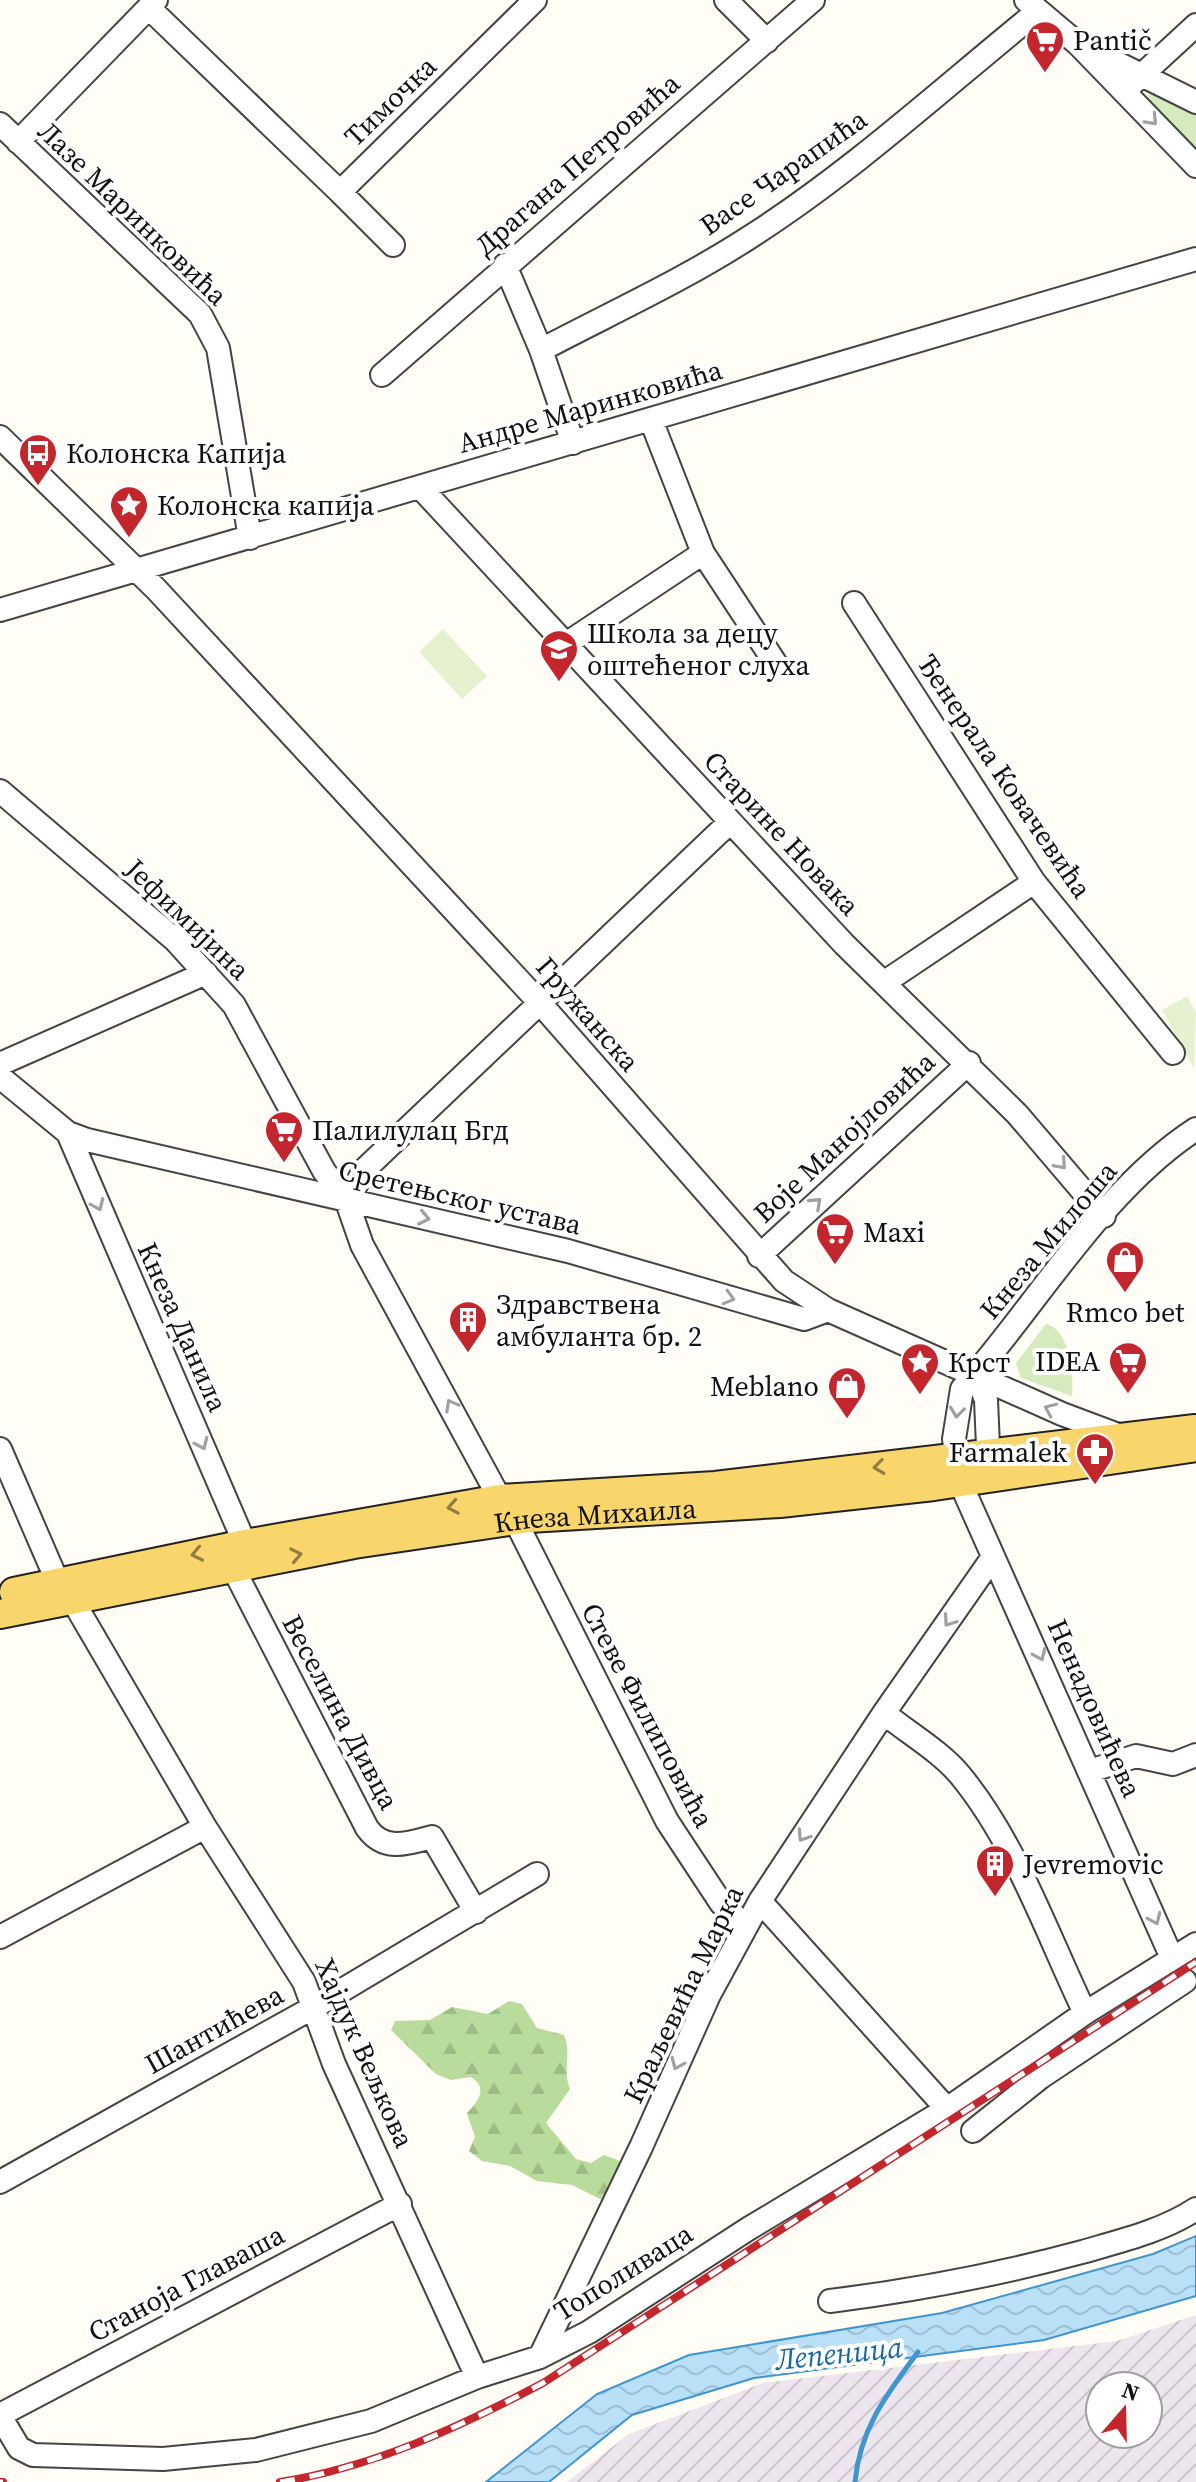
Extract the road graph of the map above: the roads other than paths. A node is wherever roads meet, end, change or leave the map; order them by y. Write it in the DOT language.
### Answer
graph roads {
  1 [pos="535,0"];
  2 [pos="726,0"];
  3 [pos="813,0"];
  4 [pos="152,4"];
  5 [pos="1032,5"];
  6 [pos="1196,25"];
  7 [pos="767,41"];
  8 [pos="1078,44"];
  9 [pos="1142,76"];
  10 [pos="1125,91"];
  11 [pos="1196,102"];
  12 [pos="0,124"];
  13 [pos="18,142"];
  14 [pos="1196,166"];
  15 [pos="340,192"];
  16 [pos="393,245"];
  17 [pos="1196,259"];
  18 [pos="505,265"];
  19 [pos="541,350"];
  20 [pos="382,375"];
  21 [pos="651,420"];
  22 [pos="0,437"];
  23 [pos="573,443"];
  24 [pos="420,487"];
  25 [pos="250,538"];
  26 [pos="703,553"];
  27 [pos="136,568"];
  28 [pos="854,603"];
  29 [pos="0,610"];
  30 [pos="566,644"];
  31 [pos="776,664"];
  32 [pos="0,791"];
  33 [pos="730,822"];
  34 [pos="1034,882"];
  35 [pos="206,973"];
  36 [pos="885,982"];
  37 [pos="540,1003"];
  38 [pos="1173,1053"];
  39 [pos="969,1063"];
  40 [pos="0,1064"];
  41 [pos="0,1077"];
  42 [pos="1196,1129"];
  43 [pos="68,1133"];
  44 [pos="347,1202"];
  45 [pos="1104,1216"];
  46 [pos="759,1256"];
  47 [pos="828,1310"];
  48 [pos="977,1376"];
  49 [pos="1196,1429"];
  50 [pos="1123,1437"];
  51 [pos="1196,1447"];
  52 [pos="0,1449"];
  53 [pos="988,1466"];
  54 [pos="958,1469"];
  55 [pos="508,1509"];
  56 [pos="239,1556"];
  57 [pos="993,1557"];
  58 [pos="66,1592"];
  59 [pos="0,1594"];
  60 [pos="0,1614"];
  61 [pos="884,1713"];
  62 [pos="1196,1755"];
  63 [pos="1090,1771"];
  64 [pos="205,1827"];
  65 [pos="537,1874"];
  66 [pos="760,1901"];
  67 [pos="476,1912"];
  68 [pos="746,1927"];
  69 [pos="0,1937"];
  70 [pos="1196,1944"];
  71 [pos="1172,1958"];
  72 [pos="1185,1981"];
  73 [pos="314,2007"];
  74 [pos="1085,2013"];
  75 [pos="947,2109"];
  76 [pos="973,2131"];
  77 [pos="0,2182"];
  78 [pos="400,2204"];
  79 [pos="1196,2209"];
  80 [pos="830,2301"];
  81 [pos="540,2357"];
  82 [pos="477,2377"];
  83 [pos="0,2416"];
  1 -- 15 [label="street, Тимочка"];
  2 -- 7 [label="street"];
  3 -- 7 [label="street, Драгана Петровића"];
  4 -- 13 [label="street"];
  4 -- 15 [label="street"];
  5 -- 8 [label="street"];
  5 -- 19 [label="street, Васе Чарапића"];
  6 -- 9 [label="street"];
  7 -- 18 [label="street, Драгана Петровића"];
  8 -- 9 [label="street"];
  8 -- 10 [label="street"];
  9 -- 10 [label="street"];
  9 -- 11 [label="street"];
  10 -- 14 [label="street, one-way"];
  12 -- 13 [label="street, Лазе Маринковића"];
  13 -- 25 [label="street, Лазе Маринковића"];
  15 -- 16 [label="street"];
  17 -- 21 [label="street, Андре Маринковића"];
  18 -- 19 [label="street"];
  18 -- 20 [label="street, Драгана Петровића"];
  19 -- 23 [label="street"];
  21 -- 23 [label="street, Андре Маринковића"];
  21 -- 26 [label="street"];
  22 -- 27 [label="street, Гружанска"];
  23 -- 24 [label="street, Андре Маринковића"];
  24 -- 25 [label="street, Андре Маринковића"];
  24 -- 30 [label="street, Старине Новака"];
  25 -- 27 [label="street, Андре Маринковића"];
  26 -- 30 [label="street"];
  26 -- 31 [label="street"];
  27 -- 29 [label="street, Андре Маринковића"];
  27 -- 37 [label="street, Гружанска"];
  28 -- 34 [label="street, Ђенерала Ковачевића"];
  30 -- 33 [label="street, Старине Новака"];
  32 -- 35 [label="street, Јефимијина"];
  33 -- 36 [label="street, Старине Новака"];
  33 -- 37 [label="street"];
  34 -- 36 [label="street"];
  34 -- 38 [label="street, Ђенерала Ковачевића"];
  35 -- 40 [label="street"];
  35 -- 44 [label="street, Јефимијина"];
  36 -- 39 [label="street, Старине Новака"];
  37 -- 44 [label="street"];
  37 -- 46 [label="street, Гружанска"];
  39 -- 45 [label="street, Старине Новака, one-way"];
  46 -- 39 [label="street, Воје Манојловића, one-way"];
  41 -- 43 [label="street, Сретењског устава"];
  42 -- 45 [label="street, Кнеза Милоша"];
  43 -- 44 [label="street, Сретењског устава"];
  43 -- 56 [label="street, Кнеза Данила, one-way"];
  44 -- 47 [label="street, Сретењског устава, one-way"];
  55 -- 44 [label="street, Јефимијина, one-way"];
  45 -- 48 [label="street, Кнеза Милоша"];
  46 -- 47 [label="street, Гружанска"];
  47 -- 48 [label="street, Гружанска"];
  50 -- 48 [label="street, Гружанска, one-way"];
  48 -- 53 [label="street"];
  48 -- 54 [label="street, one-way"];
  49 -- 50 [label="main road, Кнеза Михаила"];
  50 -- 53 [label="main road, Кнеза Михаила"];
  51 -- 53 [label="main road, Кнеза Михаила"];
  52 -- 58 [label="street, Хајдук Вељкова"];
  53 -- 54 [label="main road, Кнеза Михаила"];
  54 -- 55 [label="main road, Кнеза Михаила"];
  54 -- 57 [label="street, Ненадовићева"];
  55 -- 56 [label="main road, Кнеза Михаила"];
  55 -- 68 [label="street, Стеве Филиповића"];
  56 -- 58 [label="main road, Кнеза Михаила"];
  56 -- 67 [label="street, Веселина Дивца"];
  57 -- 61 [label="street, Краљевића Марка, one-way"];
  57 -- 63 [label="street, Ненадовићева, one-way"];
  58 -- 59 [label="main road, Кнеза Михаила"];
  58 -- 60 [label="main road, Кнеза Михаила"];
  58 -- 64 [label="street, Хајдук Вељкова"];
  61 -- 66 [label="street, Краљевића Марка, one-way"];
  61 -- 74 [label="street"];
  62 -- 63 [label="street"];
  63 -- 71 [label="street, Ненадовићева, one-way"];
  64 -- 69 [label="street"];
  64 -- 73 [label="street, Хајдук Вељкова"];
  65 -- 67 [label="street, Шантићева"];
  66 -- 68 [label="street, Краљевића Марка"];
  66 -- 75 [label="street"];
  67 -- 73 [label="street, Шантићева"];
  68 -- 81 [label="street, Краљевића Марка, one-way"];
  70 -- 71 [label="street, Тополиваца"];
  71 -- 74 [label="street, Тополиваца"];
  72 -- 76 [label="street"];
  73 -- 77 [label="street, Шантићева"];
  73 -- 78 [label="street, Хајдук Вељкова"];
  74 -- 75 [label="street, Тополиваца"];
  75 -- 81 [label="street, Тополиваца"];
  78 -- 82 [label="street, Хајдук Вељкова"];
  78 -- 83 [label="street, Станоја Главаша"];
  79 -- 80 [label="street"];
  81 -- 82 [label="street, Тополиваца"];
  82 -- 83 [label="street, Тополиваца"];
}
